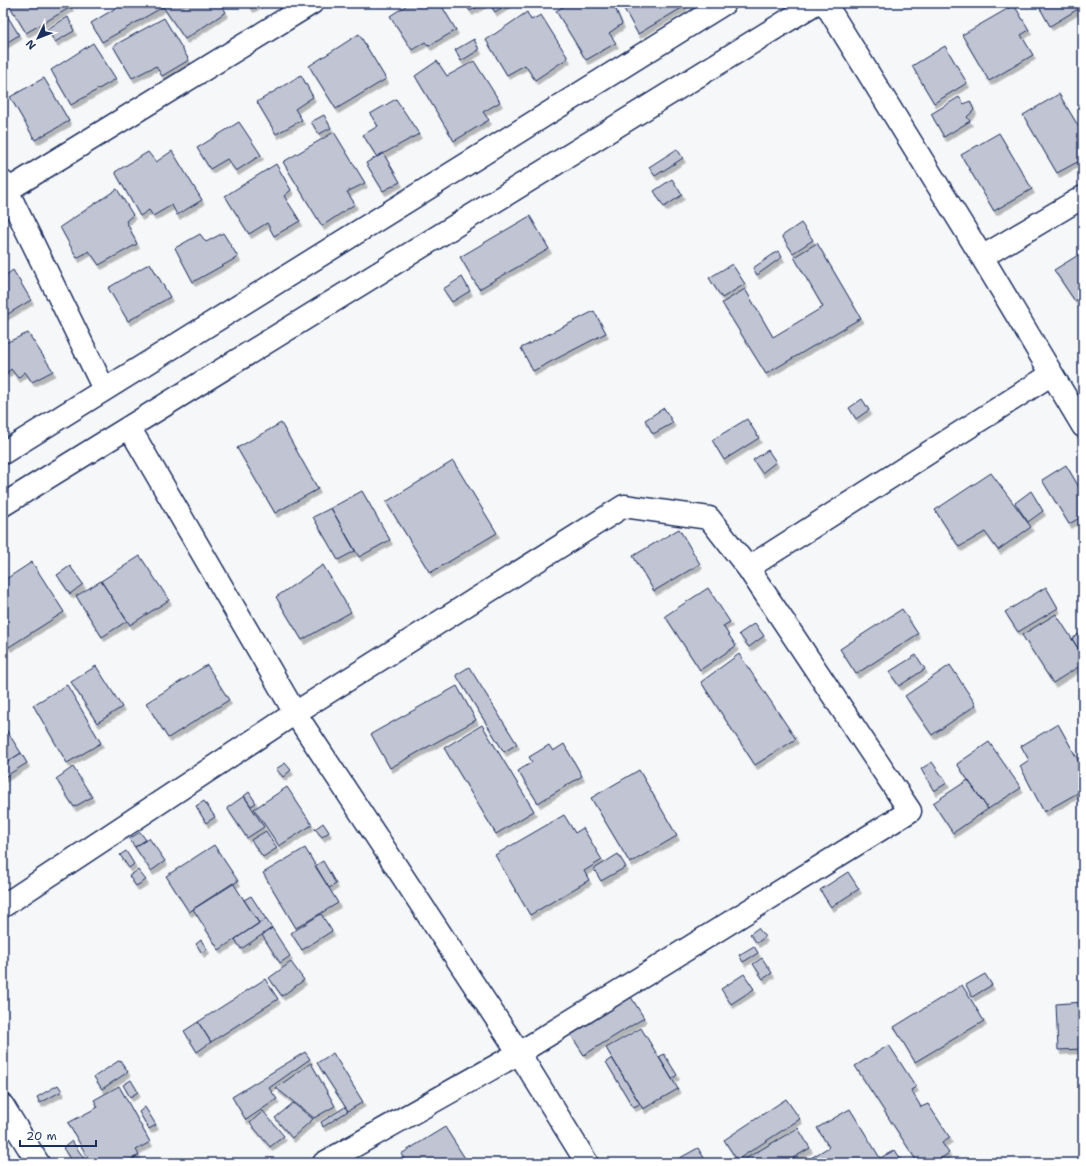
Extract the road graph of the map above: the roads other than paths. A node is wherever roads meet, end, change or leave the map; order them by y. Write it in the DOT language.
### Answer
graph roads {
  1 [pos="312,3"];
  2 [pos="725,3"];
  3 [pos="816,3"];
  4 [pos="825,3"];
  5 [pos="4,189"];
  6 [pos="1083,197"];
  7 [pos="982,257"];
  8 [pos="1052,374"];
  9 [pos="104,390"];
  10 [pos="1083,426"];
  11 [pos="129,427"];
  12 [pos="3,452"];
  13 [pos="3,505"];
  14 [pos="748,568"];
  15 [pos="295,713"];
  16 [pos="3,906"];
  17 [pos="519,1053"];
  18 [pos="3,1106"];
  19 [pos="38,1163"];
  20 [pos="324,1163"];
  21 [pos="587,1163"];
  1 -- 5 [label="street"];
  2 -- 9 [label="street"];
  3 -- 11 [label="street"];
  4 -- 7 [label="street"];
  5 -- 9 [label="street"];
  6 -- 7 [label="street"];
  7 -- 8 [label="street"];
  8 -- 10 [label="street"];
  8 -- 14 [label="street"];
  9 -- 12 [label="street"];
  11 -- 13 [label="street"];
  11 -- 15 [label="street"];
  14 -- 15 [label="street"];
  14 -- 17 [label="street"];
  15 -- 16 [label="street"];
  15 -- 17 [label="street"];
  17 -- 20 [label="street"];
  17 -- 21 [label="street"];
  18 -- 19 [label="street"];
}
